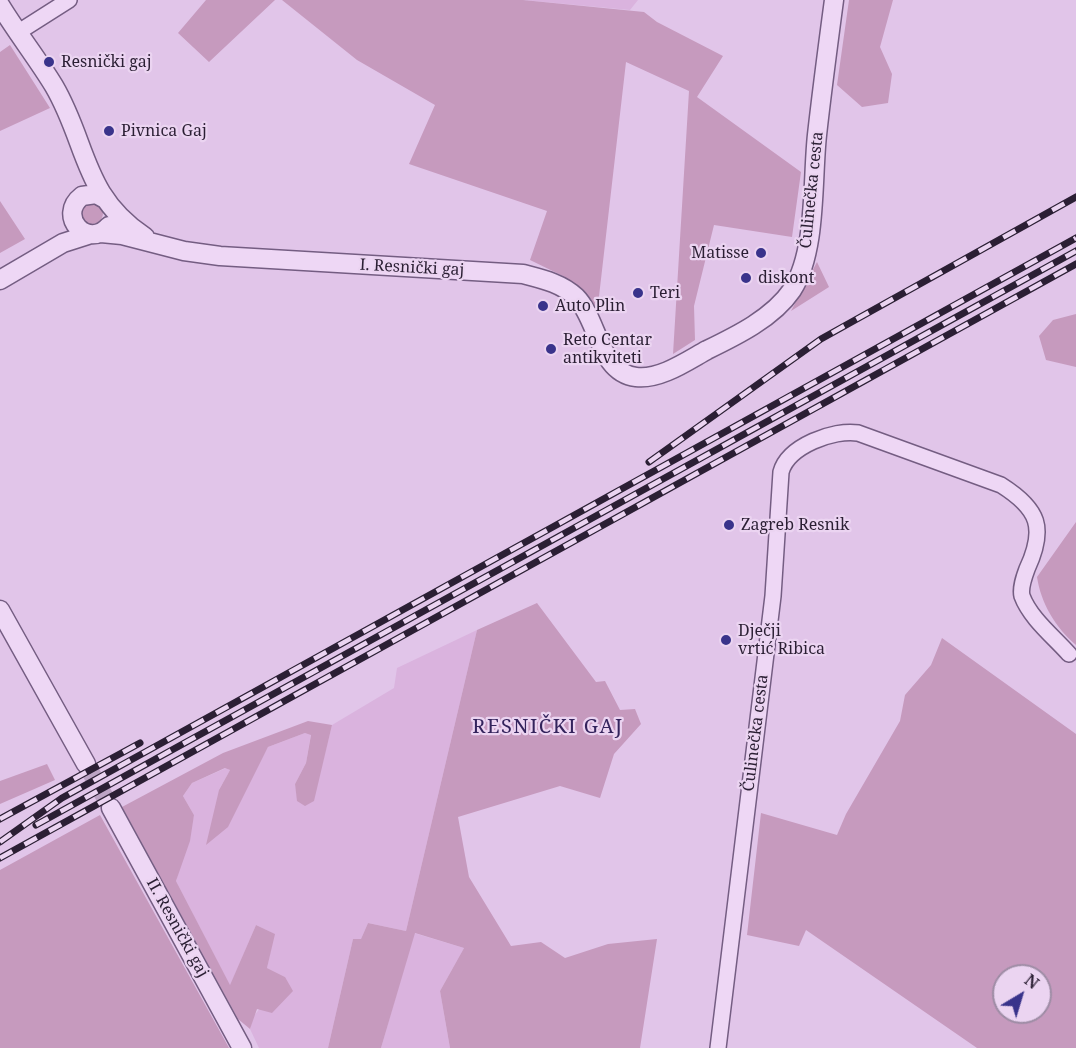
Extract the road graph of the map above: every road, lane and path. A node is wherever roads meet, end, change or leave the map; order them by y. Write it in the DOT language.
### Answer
graph roads {
  1 [pos="69,0"];
  2 [pos="834,0"];
  3 [pos="0,5"];
  4 [pos="17,33"];
  5 [pos="85,163"];
  6 [pos="109,203"];
  7 [pos="74,206"];
  8 [pos="95,234"];
  9 [pos="154,243"];
  10 [pos="23,264"];
  11 [pos="0,279"];
  12 [pos="622,372"];
  13 [pos="0,610"];
  14 [pos="1070,654"];
  15 [pos="86,764"];
  16 [pos="111,808"];
  17 [pos="242,1048"];
  18 [pos="718,1048"];
  1 -- 4 [label="street"];
  2 -- 12 [label="street, Čulinečka cesta"];
  3 -- 4 [label="street, I. Resnički gaj"];
  4 -- 5 [label="street, I. Resnički gaj"];
  5 -- 6 [label="street, I. Resnički gaj"];
  5 -- 7 [label="street"];
  6 -- 7 [label="street"];
  6 -- 8 [label="street"];
  6 -- 9 [label="street, I. Resnički gaj"];
  7 -- 8 [label="street"];
  7 -- 10 [label="street"];
  8 -- 9 [label="street, I. Resnički gaj"];
  8 -- 10 [label="street"];
  9 -- 12 [label="street, I. Resnički gaj"];
  10 -- 11 [label="street"];
  13 -- 15 [label="street"];
  14 -- 18 [label="street, Čulinečka cesta"];
  16 -- 17 [label="street, II. Resnički gaj"];
}
